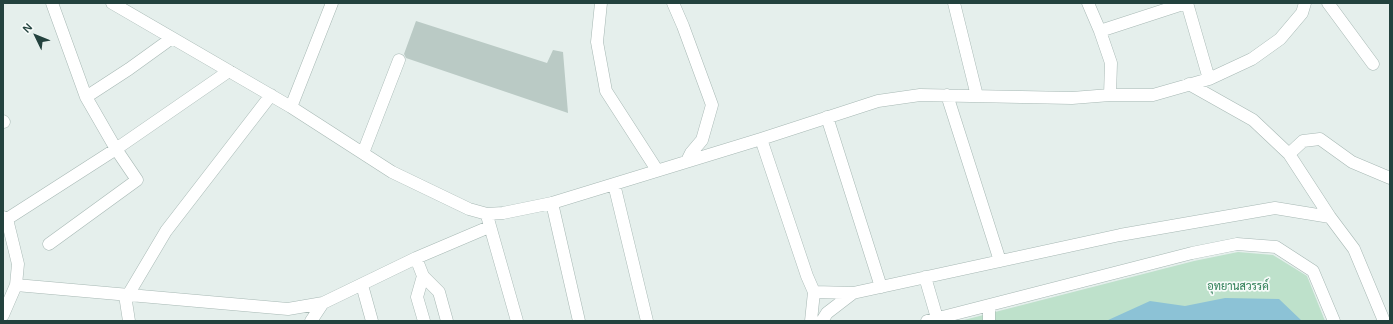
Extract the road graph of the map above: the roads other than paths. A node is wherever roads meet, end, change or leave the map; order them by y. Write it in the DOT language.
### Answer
graph roads {
  1 [pos="52,3"];
  2 [pos="112,3"];
  3 [pos="332,3"];
  4 [pos="601,3"];
  5 [pos="673,3"];
  6 [pos="954,3"];
  7 [pos="1088,3"];
  8 [pos="1186,3"];
  9 [pos="1328,3"];
  10 [pos="1301,6"];
  11 [pos="1100,31"];
  12 [pos="172,38"];
  13 [pos="399,60"];
  14 [pos="1373,64"];
  15 [pos="229,71"];
  16 [pos="1209,79"];
  17 [pos="1189,84"];
  18 [pos="1110,94"];
  19 [pos="271,95"];
  20 [pos="947,95"];
  21 [pos="977,96"];
  22 [pos="86,97"];
  23 [pos="291,107"];
  24 [pos="826,117"];
  25 [pos="761,139"];
  26 [pos="116,149"];
  27 [pos="363,153"];
  28 [pos="1290,154"];
  29 [pos="687,161"];
  30 [pos="657,170"];
  31 [pos="1390,178"];
  32 [pos="614,184"];
  33 [pos="552,203"];
  34 [pos="487,214"];
  35 [pos="1330,217"];
  36 [pos="5,218"];
  37 [pos="489,227"];
  38 [pos="49,244"];
  39 [pos="416,258"];
  40 [pos="1000,261"];
  41 [pos="423,276"];
  42 [pos="925,277"];
  43 [pos="16,285"];
  44 [pos="362,285"];
  45 [pos="881,287"];
  46 [pos="814,292"];
  47 [pos="853,293"];
  48 [pos="126,295"];
  49 [pos="323,304"];
  50 [pos="989,305"];
  51 [pos="3,316"];
  52 [pos="932,320"];
  53 [pos="129,321"];
  54 [pos="312,321"];
  55 [pos="372,321"];
  56 [pos="424,321"];
  57 [pos="447,321"];
  58 [pos="516,321"];
  59 [pos="579,321"];
  60 [pos="647,321"];
  61 [pos="811,321"];
  62 [pos="822,321"];
  63 [pos="989,321"];
  64 [pos="1334,321"];
  65 [pos="1384,321"];
  1 -- 22 [label="street"];
  2 -- 12 [label="street"];
  3 -- 23 [label="street"];
  4 -- 30 [label="street"];
  5 -- 29 [label="street"];
  6 -- 21 [label="street"];
  7 -- 11 [label="street"];
  8 -- 11 [label="street"];
  8 -- 16 [label="street"];
  9 -- 14 [label="street"];
  10 -- 16 [label="street"];
  11 -- 18 [label="street"];
  12 -- 15 [label="street"];
  12 -- 22 [label="street"];
  13 -- 27 [label="street"];
  15 -- 19 [label="street"];
  15 -- 26 [label="street"];
  16 -- 17 [label="street"];
  17 -- 18 [label="street"];
  17 -- 28 [label="street"];
  18 -- 21 [label="street"];
  19 -- 23 [label="street"];
  19 -- 48 [label="street"];
  20 -- 21 [label="street"];
  20 -- 24 [label="street"];
  20 -- 40 [label="street"];
  22 -- 26 [label="street"];
  23 -- 27 [label="street"];
  24 -- 25 [label="street"];
  24 -- 45 [label="street"];
  25 -- 29 [label="street"];
  25 -- 46 [label="street"];
  26 -- 36 [label="street"];
  26 -- 38 [label="street"];
  27 -- 34 [label="street"];
  28 -- 31 [label="street"];
  28 -- 35 [label="street"];
  29 -- 30 [label="street"];
  30 -- 32 [label="street"];
  32 -- 33 [label="street"];
  32 -- 60 [label="street"];
  33 -- 34 [label="street"];
  33 -- 59 [label="street"];
  34 -- 37 [label="street"];
  35 -- 40 [label="street"];
  35 -- 65 [label="street"];
  36 -- 43 [label="street"];
  37 -- 39 [label="street"];
  37 -- 58 [label="street"];
  39 -- 41 [label="street"];
  39 -- 44 [label="street"];
  40 -- 42 [label="street"];
  41 -- 56 [label="street"];
  41 -- 57 [label="street"];
  42 -- 45 [label="street"];
  42 -- 52 [label="street"];
  43 -- 48 [label="street"];
  43 -- 51 [label="street"];
  44 -- 49 [label="street"];
  44 -- 55 [label="street"];
  45 -- 47 [label="street"];
  46 -- 47 [label="street"];
  46 -- 61 [label="street"];
  47 -- 62 [label="street"];
  48 -- 49 [label="street"];
  48 -- 53 [label="street"];
  49 -- 54 [label="street"];
  50 -- 52 [label="street"];
  50 -- 63 [label="street"];
  50 -- 64 [label="street"];
}
